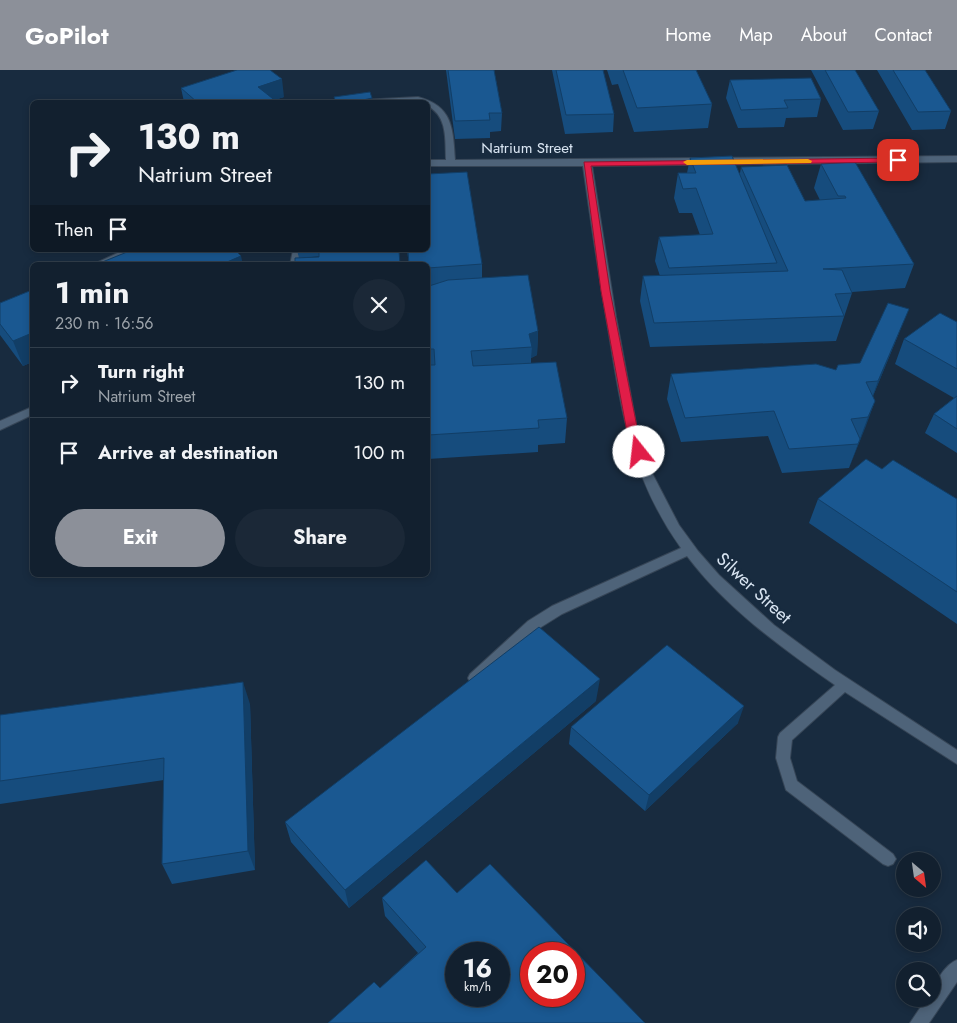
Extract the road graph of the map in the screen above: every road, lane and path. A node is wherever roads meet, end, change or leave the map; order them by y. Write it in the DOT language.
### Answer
graph roads {
  1 [pos="399,100"];
  2 [pos="420,100"];
  3 [pos="430,104"];
  4 [pos="957,159"];
  5 [pos="430,163"];
  6 [pos="451,163"];
  7 [pos="587,163"];
  8 [pos="127,252"];
  9 [pos="104,262"];
  10 [pos="30,412"];
  11 [pos="0,426"];
  12 [pos="690,549"];
  13 [pos="846,683"];
  14 [pos="467,685"];
  15 [pos="957,758"];
  16 [pos="888,859"];
  17 [pos="957,968"];
  18 [pos="919,1023"];
  1 -- 2 [label="lane"];
  3 -- 6 [label="lane"];
  4 -- 7 [label="lane, Natrium Street"];
  5 -- 6 [label="lane, Natrium Street"];
  6 -- 7 [label="lane, Natrium Street"];
  7 -- 12 [label="lane, Silwer Street"];
  8 -- 9 [label="lane"];
  10 -- 11 [label="lane"];
  12 -- 13 [label="lane, Silwer Street"];
  12 -- 14 [label="lane"];
  13 -- 15 [label="lane, Silwer Street"];
  13 -- 16 [label="lane"];
  17 -- 18 [label="lane"];
}
